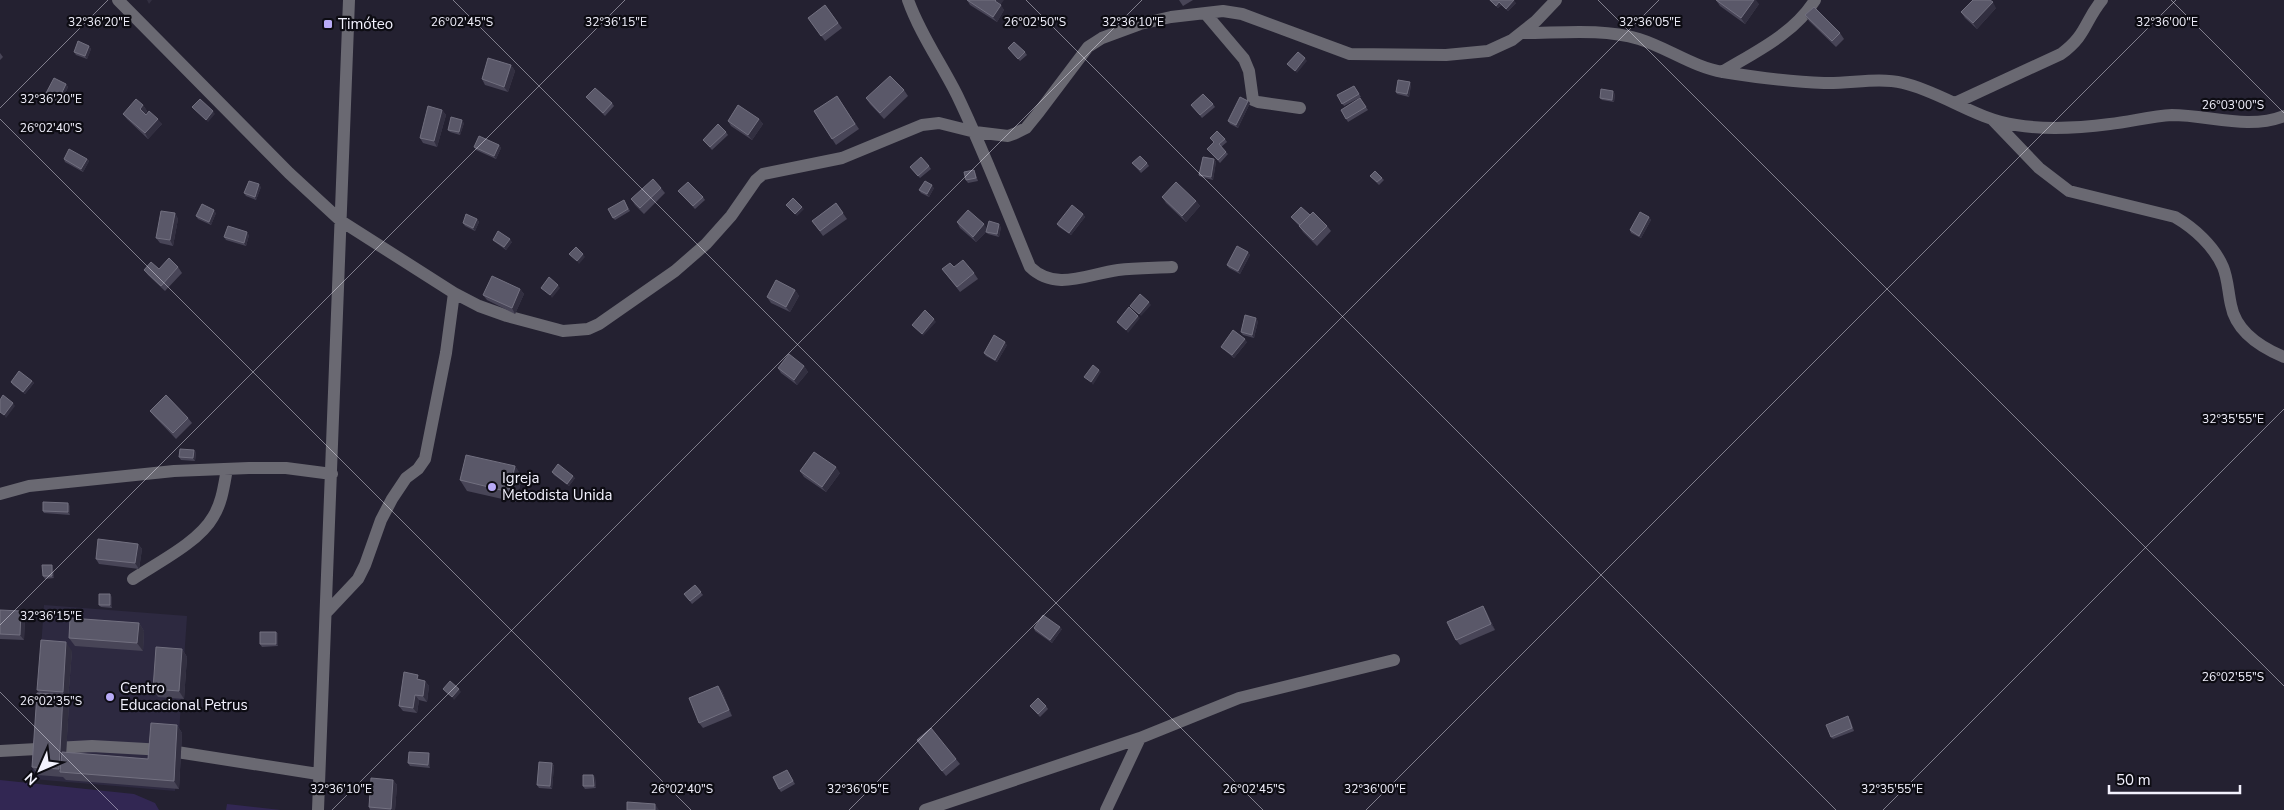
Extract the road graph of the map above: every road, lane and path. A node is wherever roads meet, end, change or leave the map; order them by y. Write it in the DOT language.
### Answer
graph roads {
  1 [pos="118,0"];
  2 [pos="349,0"];
  3 [pos="908,0"];
  4 [pos="1556,0"];
  5 [pos="1815,0"];
  6 [pos="2102,0"];
  7 [pos="1205,12"];
  8 [pos="1522,33"];
  9 [pos="1722,72"];
  10 [pos="1955,103"];
  11 [pos="1300,108"];
  12 [pos="2284,116"];
  13 [pos="1993,120"];
  14 [pos="974,132"];
  15 [pos="341,221"];
  16 [pos="1172,267"];
  17 [pos="454,293"];
  18 [pos="2284,356"];
  19 [pos="227,468"];
  20 [pos="332,474"];
  21 [pos="0,494"];
  22 [pos="132,579"];
  23 [pos="326,613"];
  24 [pos="1394,660"];
  25 [pos="1140,738"];
  26 [pos="0,751"];
  27 [pos="318,774"];
  28 [pos="318,810"];
  29 [pos="925,810"];
  30 [pos="1106,810"];
  1 -- 15 [label="street"];
  2 -- 15 [label="street"];
  3 -- 14 [label="street"];
  4 -- 8 [label="street"];
  5 -- 9 [label="street"];
  6 -- 10 [label="street"];
  7 -- 8 [label="street"];
  7 -- 11 [label="street"];
  7 -- 14 [label="street"];
  8 -- 9 [label="street"];
  9 -- 10 [label="street"];
  10 -- 13 [label="street"];
  12 -- 13 [label="street"];
  13 -- 18 [label="street"];
  14 -- 16 [label="street"];
  14 -- 17 [label="street"];
  15 -- 17 [label="street"];
  15 -- 20 [label="street"];
  17 -- 23 [label="street"];
  19 -- 20 [label="street"];
  19 -- 21 [label="street"];
  19 -- 22 [label="street"];
  20 -- 23 [label="street"];
  23 -- 27 [label="street"];
  24 -- 25 [label="street"];
  25 -- 29 [label="street"];
  25 -- 30 [label="street"];
  26 -- 27 [label="street"];
  27 -- 28 [label="street"];
}
